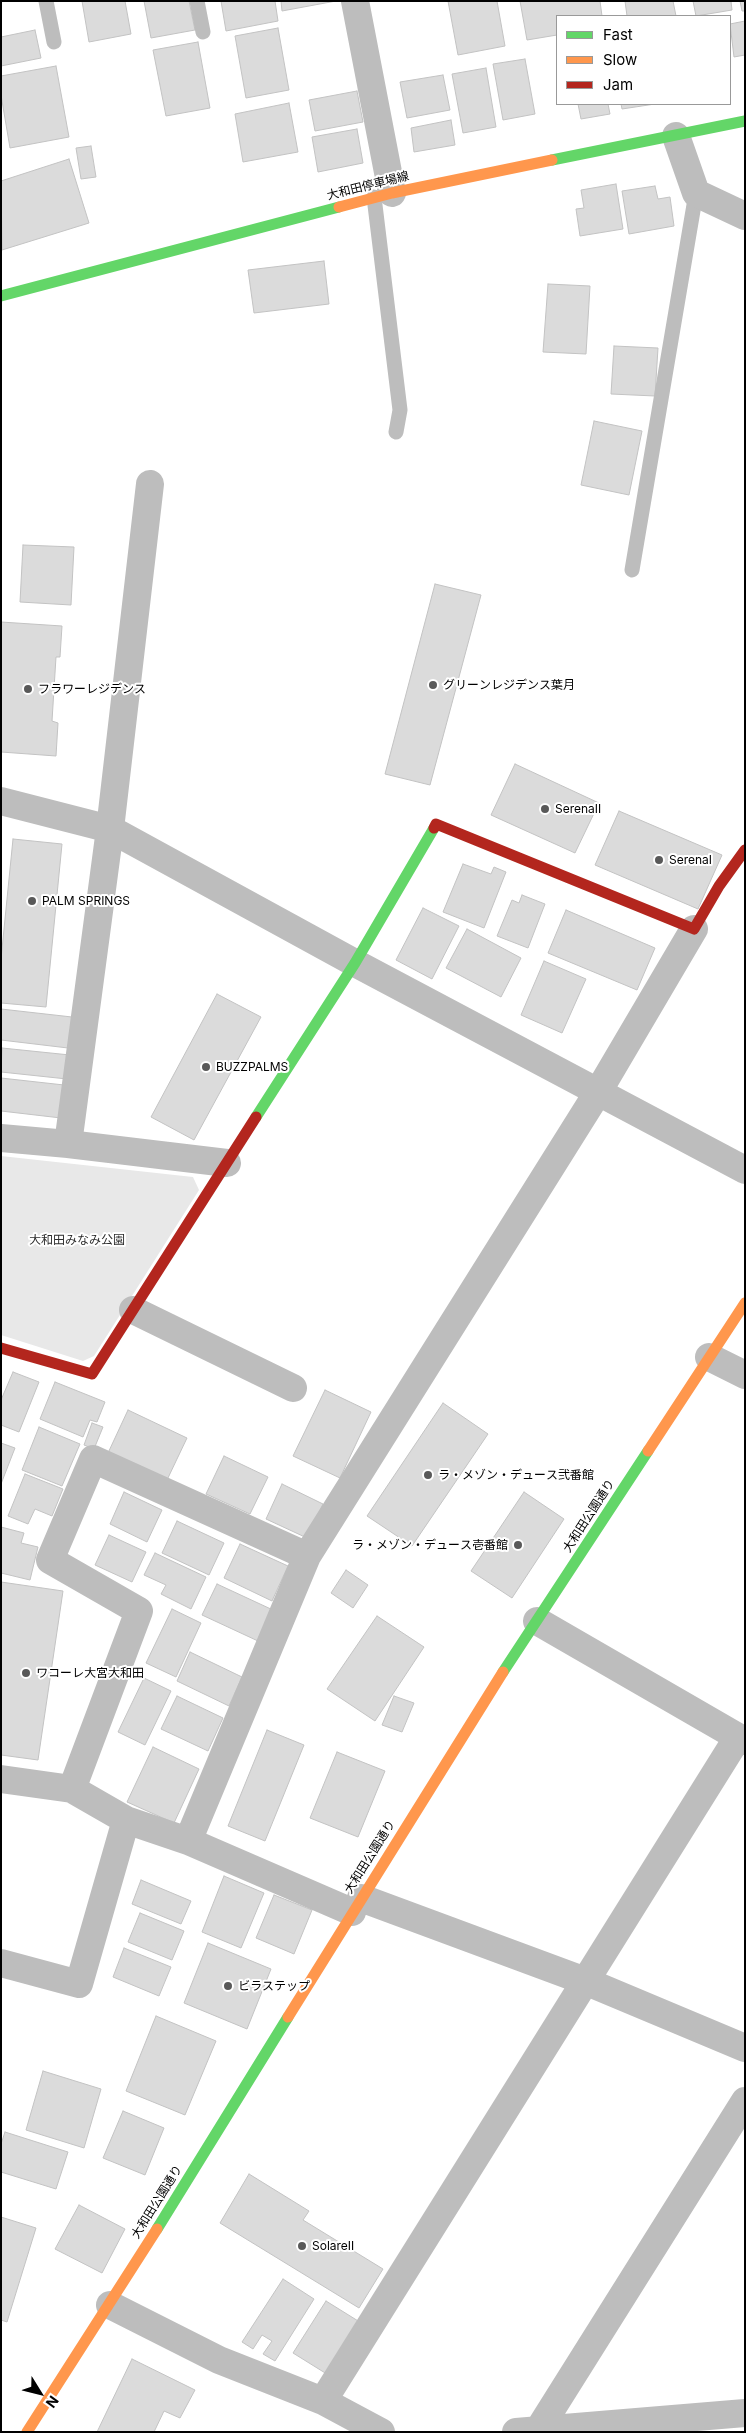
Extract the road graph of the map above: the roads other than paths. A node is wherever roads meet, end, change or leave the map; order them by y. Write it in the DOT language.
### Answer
graph roads {
  1 [pos="46,1"];
  2 [pos="197,1"];
  3 [pos="355,1"];
  4 [pos="202,32"];
  5 [pos="54,42"];
  6 [pos="745,121"];
  7 [pos="676,136"];
  8 [pos="696,193"];
  9 [pos="383,195"];
  10 [pos="745,216"];
  11 [pos="1,296"];
  12 [pos="396,432"];
  13 [pos="150,484"];
  14 [pos="632,570"];
  15 [pos="1,802"];
  16 [pos="110,829"];
  17 [pos="745,850"];
  18 [pos="694,929"];
  19 [pos="355,963"];
  20 [pos="598,1092"];
  21 [pos="1,1138"];
  22 [pos="68,1144"];
  23 [pos="227,1163"];
  24 [pos="745,1170"];
  25 [pos="745,1303"];
  26 [pos="133,1310"];
  27 [pos="1,1348"];
  28 [pos="709,1357"];
  29 [pos="745,1376"];
  30 [pos="293,1388"];
  31 [pos="307,1556"];
  32 [pos="537,1621"];
  33 [pos="742,1739"];
  34 [pos="1,1779"];
  35 [pos="72,1789"];
  36 [pos="126,1820"];
  37 [pos="188,1841"];
  38 [pos="356,1905"];
  39 [pos="1,1963"];
  40 [pos="585,1981"];
  41 [pos="745,2048"];
  42 [pos="745,2102"];
  43 [pos="110,2305"];
  44 [pos="323,2400"];
  45 [pos="730,2420"];
  46 [pos="528,2431"];
  47 [pos="28,2432"];
  48 [pos="381,2432"];
  1 -- 5 [label="lane"];
  2 -- 4 [label="lane"];
  3 -- 9 [label="street"];
  6 -- 7 [label="street, 大和田停車場線"];
  7 -- 8 [label="street"];
  7 -- 9 [label="street, 大和田停車場線"];
  8 -- 10 [label="street"];
  8 -- 14 [label="lane"];
  9 -- 11 [label="street, 大和田停車場線"];
  9 -- 12 [label="lane"];
  13 -- 16 [label="street"];
  15 -- 16 [label="street"];
  16 -- 19 [label="street"];
  16 -- 22 [label="street"];
  17 -- 18 [label="street"];
  18 -- 19 [label="street"];
  18 -- 20 [label="street"];
  19 -- 20 [label="street"];
  19 -- 23 [label="street"];
  20 -- 24 [label="street"];
  20 -- 31 [label="street"];
  21 -- 22 [label="street"];
  22 -- 23 [label="street"];
  23 -- 26 [label="street"];
  25 -- 28 [label="street, 大和田公園通り"];
  26 -- 27 [label="street"];
  26 -- 30 [label="street"];
  28 -- 29 [label="street"];
  28 -- 32 [label="street, 大和田公園通り"];
  31 -- 35 [label="street"];
  31 -- 37 [label="street"];
  32 -- 33 [label="street"];
  32 -- 38 [label="street, 大和田公園通り"];
  33 -- 40 [label="street"];
  34 -- 35 [label="street"];
  35 -- 36 [label="street"];
  36 -- 37 [label="street"];
  36 -- 39 [label="street"];
  37 -- 38 [label="street"];
  38 -- 40 [label="street"];
  38 -- 43 [label="street, 大和田公園通り"];
  40 -- 41 [label="street"];
  40 -- 44 [label="street"];
  42 -- 46 [label="street"];
  43 -- 44 [label="street"];
  43 -- 47 [label="street, 大和田公園通り"];
  44 -- 48 [label="street"];
  45 -- 46 [label="street"];
}
